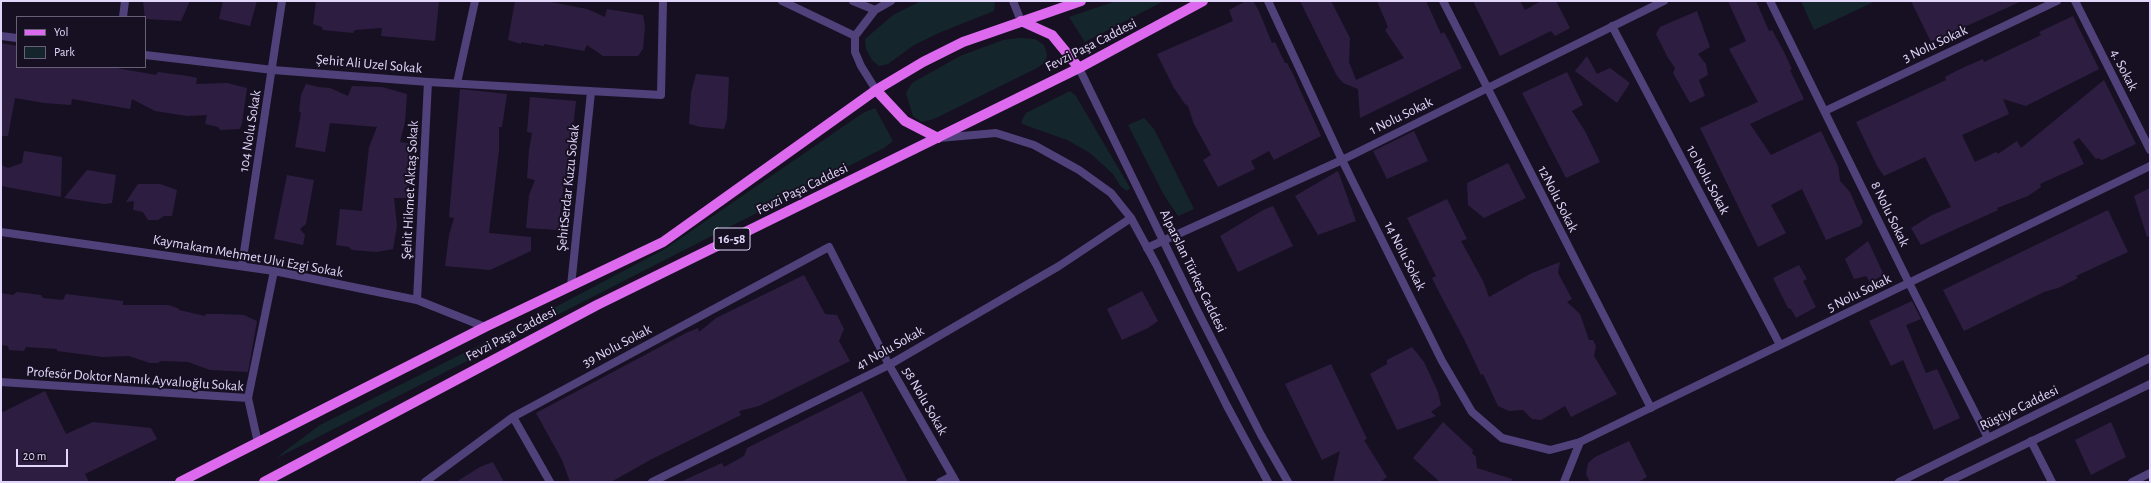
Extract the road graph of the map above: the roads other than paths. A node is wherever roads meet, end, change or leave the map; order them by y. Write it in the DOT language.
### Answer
graph roads {
  1 [pos="125,1"];
  2 [pos="282,1"];
  3 [pos="475,1"];
  4 [pos="663,1"];
  5 [pos="782,1"];
  6 [pos="853,1"];
  7 [pos="891,1"];
  8 [pos="1013,1"];
  9 [pos="1081,1"];
  10 [pos="1203,1"];
  11 [pos="1268,1"];
  12 [pos="1443,1"];
  13 [pos="1664,1"];
  14 [pos="1770,1"];
  15 [pos="2057,1"];
  16 [pos="2075,1"];
  17 [pos="875,10"];
  18 [pos="123,16"];
  19 [pos="1021,21"];
  20 [pos="1612,26"];
  21 [pos="1,36"];
  22 [pos="855,36"];
  23 [pos="16,38"];
  24 [pos="146,55"];
  25 [pos="1079,68"];
  26 [pos="272,70"];
  27 [pos="428,82"];
  28 [pos="457,83"];
  29 [pos="1487,88"];
  30 [pos="876,90"];
  31 [pos="591,92"];
  32 [pos="1825,111"];
  33 [pos="938,138"];
  34 [pos="2150,150"];
  35 [pos="1342,160"];
  36 [pos="2150,166"];
  37 [pos="1131,218"];
  38 [pos="1,232"];
  39 [pos="1164,240"];
  40 [pos="829,246"];
  41 [pos="1147,248"];
  42 [pos="242,265"];
  43 [pos="274,271"];
  44 [pos="1909,283"];
  45 [pos="571,286"];
  46 [pos="418,300"];
  47 [pos="485,327"];
  48 [pos="1780,346"];
  49 [pos="2150,358"];
  50 [pos="889,365"];
  51 [pos="1,382"];
  52 [pos="2150,384"];
  53 [pos="248,398"];
  54 [pos="1650,408"];
  55 [pos="513,417"];
  56 [pos="1988,438"];
  57 [pos="2031,441"];
  58 [pos="1580,442"];
  59 [pos="258,443"];
  60 [pos="2150,473"];
  61 [pos="954,479"];
  62 [pos="180,482"];
  63 [pos="264,482"];
  64 [pos="425,482"];
  65 [pos="550,482"];
  66 [pos="652,482"];
  67 [pos="940,482"];
  68 [pos="1268,482"];
  69 [pos="1288,482"];
  70 [pos="1564,482"];
  71 [pos="1899,482"];
  72 [pos="1947,482"];
  73 [pos="2052,482"];
  74 [pos="2132,482"];
  1 -- 18 [label="street"];
  2 -- 26 [label="street, 104 Nolu Sokak"];
  3 -- 28 [label="street"];
  4 -- 31 [label="street, Şehit Ali Uzel Sokak"];
  5 -- 22 [label="street"];
  6 -- 17 [label="street"];
  7 -- 17 [label="street"];
  8 -- 19 [label="street"];
  9 -- 19 [label="main road, Fevzi Paşa Caddesi / 16-58"];
  10 -- 25 [label="main road, Fevzi Paşa Caddesi / 16-58"];
  11 -- 35 [label="street, 14 Nolu Sokak"];
  12 -- 29 [label="street, 12Nolu Sokak"];
  13 -- 20 [label="street, 1 Nolu Sokak"];
  14 -- 32 [label="street, 8 Nolu Sokak"];
  15 -- 32 [label="street, 3 Nolu Sokak"];
  16 -- 34 [label="street, 4. Sokak"];
  17 -- 22 [label="street"];
  19 -- 25 [label="main road"];
  19 -- 30 [label="main road, Fevzi Paşa Caddesi / 16-58"];
  20 -- 29 [label="street, 1 Nolu Sokak"];
  20 -- 48 [label="street, 10 Nolu Sokak"];
  21 -- 23 [label="street"];
  22 -- 30 [label="street"];
  24 -- 26 [label="street, Şehit Ali Uzel Sokak"];
  25 -- 33 [label="main road, Fevzi Paşa Caddesi / 16-58"];
  25 -- 39 [label="street, Alparslan Türkeş Caddesi"];
  26 -- 27 [label="street, Şehit Ali Uzel Sokak"];
  26 -- 42 [label="street, 104 Nolu Sokak"];
  27 -- 28 [label="street, Şehit Ali Uzel Sokak"];
  27 -- 46 [label="street, Şehit Hikmet Aktaş Sokak"];
  28 -- 31 [label="street, Şehit Ali Uzel Sokak"];
  29 -- 35 [label="street, 1 Nolu Sokak"];
  29 -- 54 [label="street, 12Nolu Sokak"];
  30 -- 33 [label="main road"];
  30 -- 45 [label="main road, Fevzi Paşa Caddesi / 16-58"];
  31 -- 45 [label="street, ŞehitSerdar Kuzu Sokak"];
  32 -- 44 [label="street, 8 Nolu Sokak"];
  33 -- 37 [label="street, Alparslan Türkeş Caddesi"];
  33 -- 63 [label="main road, Fevzi Paşa Caddesi / 16-58"];
  35 -- 39 [label="street, 1 Nolu Sokak"];
  35 -- 58 [label="street, 14 Nolu Sokak"];
  36 -- 44 [label="street, 5 Nolu Sokak"];
  37 -- 41 [label="street, Alparslan Türkeş Caddesi"];
  37 -- 50 [label="street, 41 Nolu Sokak"];
  38 -- 42 [label="street, Kaymakam Mehmet Ulvi Ezgi Sokak"];
  39 -- 41 [label="street, 1 Nolu Sokak"];
  39 -- 69 [label="street, Alparslan Türkeş Caddesi"];
  40 -- 50 [label="street, 58 Nolu Sokak"];
  40 -- 55 [label="street, 39 Nolu Sokak"];
  41 -- 68 [label="street, Alparslan Türkeş Caddesi"];
  42 -- 43 [label="street, Kaymakam Mehmet Ulvi Ezgi Sokak"];
  43 -- 46 [label="street, Kaymakam Mehmet Ulvi Ezgi Sokak"];
  43 -- 53 [label="street"];
  44 -- 48 [label="street, 5 Nolu Sokak"];
  44 -- 56 [label="street, 8 Nolu Sokak"];
  45 -- 47 [label="main road, Fevzi Paşa Caddesi / 16-58"];
  46 -- 47 [label="street, Kaymakam Mehmet Ulvi Ezgi Sokak"];
  47 -- 59 [label="main road, Fevzi Paşa Caddesi / 16-58"];
  48 -- 54 [label="street, 5 Nolu Sokak"];
  49 -- 56 [label="street, Rüştiye Caddesi"];
  50 -- 61 [label="street, 58 Nolu Sokak"];
  50 -- 66 [label="street, 41 Nolu Sokak"];
  51 -- 53 [label="street, Profesör Doktor Namık Ayvalıoğlu Sokak"];
  52 -- 57 [label="street"];
  53 -- 59 [label="street, Profesör Doktor Namık Ayvalıoğlu Sokak"];
  54 -- 58 [label="street, 5 Nolu Sokak"];
  55 -- 64 [label="street, 39 Nolu Sokak"];
  55 -- 65 [label="street"];
  56 -- 71 [label="street, Rüştiye Caddesi"];
  57 -- 72 [label="street"];
  57 -- 73 [label="street"];
  58 -- 70 [label="street"];
  59 -- 62 [label="main road, Fevzi Paşa Caddesi / 16-58"];
  60 -- 74 [label="street"];
  61 -- 67 [label="street"];
}
